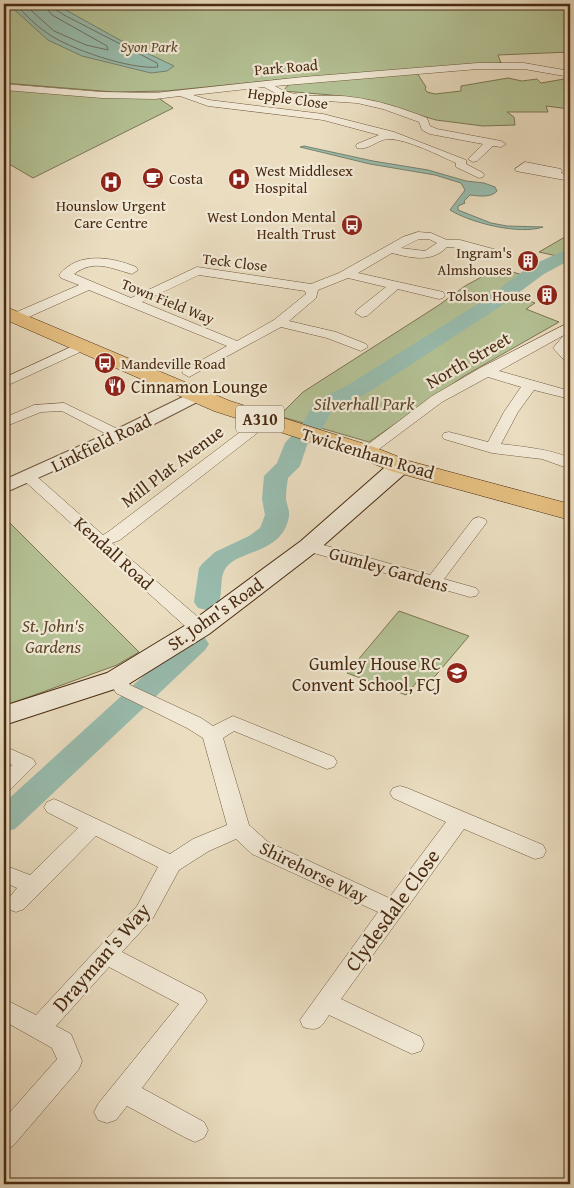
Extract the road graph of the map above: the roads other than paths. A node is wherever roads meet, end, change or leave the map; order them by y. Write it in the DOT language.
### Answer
graph roads {
  1 [pos="570,74"];
  2 [pos="266,84"];
  3 [pos="4,87"];
  4 [pos="182,93"];
  5 [pos="390,134"];
  6 [pos="361,146"];
  7 [pos="473,159"];
  8 [pos="479,175"];
  9 [pos="553,175"];
  10 [pos="570,178"];
  11 [pos="444,243"];
  12 [pos="390,249"];
  13 [pos="493,254"];
  14 [pos="132,270"];
  15 [pos="346,274"];
  16 [pos="87,286"];
  17 [pos="394,286"];
  18 [pos="312,288"];
  19 [pos="439,295"];
  20 [pos="130,303"];
  21 [pos="362,313"];
  22 [pos="10,314"];
  23 [pos="279,323"];
  24 [pos="570,326"];
  25 [pos="570,336"];
  26 [pos="84,345"];
  27 [pos="238,346"];
  28 [pos="361,347"];
  29 [pos="570,358"];
  30 [pos="485,371"];
  31 [pos="190,373"];
  32 [pos="4,383"];
  33 [pos="530,385"];
  34 [pos="570,395"];
  35 [pos="196,396"];
  36 [pos="265,420"];
  37 [pos="4,423"];
  38 [pos="120,435"];
  39 [pos="449,436"];
  40 [pos="492,448"];
  41 [pos="366,452"];
  42 [pos="570,464"];
  43 [pos="400,466"];
  44 [pos="28,478"];
  45 [pos="4,487"];
  46 [pos="570,512"];
  47 [pos="479,522"];
  48 [pos="101,541"];
  49 [pos="309,546"];
  50 [pos="434,581"];
  51 [pos="470,592"];
  52 [pos="200,628"];
  53 [pos="120,684"];
  54 [pos="4,716"];
  55 [pos="212,735"];
  56 [pos="4,753"];
  57 [pos="327,762"];
  58 [pos="4,784"];
  59 [pos="400,794"];
  60 [pos="54,807"];
  61 [pos="459,820"];
  62 [pos="93,826"];
  63 [pos="239,829"];
  64 [pos="535,851"];
  65 [pos="171,864"];
  66 [pos="9,875"];
  67 [pos="32,886"];
  68 [pos="16,903"];
  69 [pos="392,909"];
  70 [pos="107,955"];
  71 [pos="4,1009"];
  72 [pos="39,1028"];
  73 [pos="412,1044"];
  74 [pos="124,1091"];
  75 [pos="107,1112"];
  76 [pos="195,1130"];
  77 [pos="4,1138"];
  1 -- 2 [label="street, Park Road"];
  2 -- 4 [label="street, Park Road"];
  2 -- 7 [label="street"];
  3 -- 4 [label="street, Park Road"];
  4 -- 5 [label="street, Hepple Close"];
  5 -- 6 [label="street"];
  5 -- 8 [label="street, Hepple Close"];
  9 -- 10 [label="street"];
  11 -- 12 [label="street"];
  11 -- 12 [label="street"];
  11 -- 13 [label="street"];
  12 -- 15 [label="street"];
  14 -- 16 [label="street, Town Field Way"];
  15 -- 17 [label="street"];
  15 -- 18 [label="street"];
  16 -- 20 [label="street, Town Field Way"];
  16 -- 22 [label="street"];
  17 -- 19 [label="street"];
  17 -- 21 [label="street"];
  18 -- 20 [label="street, Teck Close"];
  18 -- 23 [label="street"];
  20 -- 27 [label="street, Town Field Way"];
  22 -- 26 [label="main road, Twickenham Road / A310"];
  23 -- 27 [label="street"];
  23 -- 28 [label="street"];
  24 -- 30 [label="street, North Street"];
  25 -- 29 [label="street"];
  26 -- 32 [label="street"];
  26 -- 35 [label="main road, Twickenham Road / A310"];
  27 -- 31 [label="street"];
  30 -- 33 [label="street"];
  30 -- 41 [label="street, North Street"];
  33 -- 34 [label="street"];
  33 -- 40 [label="street"];
  35 -- 36 [label="main road, Twickenham Road / A310"];
  35 -- 38 [label="street, Linkfield Road"];
  36 -- 41 [label="main road, Twickenham Road / A310"];
  36 -- 48 [label="street, Mill Plat Avenue"];
  37 -- 38 [label="street"];
  38 -- 44 [label="street, Linkfield Road"];
  39 -- 40 [label="street"];
  40 -- 42 [label="street"];
  41 -- 43 [label="main road, Twickenham Road / A310"];
  43 -- 46 [label="main road, Twickenham Road / A310"];
  43 -- 49 [label="main road, St. John's Road"];
  44 -- 45 [label="street, Linkfield Road"];
  44 -- 48 [label="street, Kendall Road"];
  47 -- 50 [label="street"];
  48 -- 52 [label="street, Kendall Road"];
  49 -- 50 [label="street, Gumley Gardens"];
  49 -- 52 [label="main road, St. John's Road"];
  50 -- 51 [label="street, Gumley Gardens"];
  52 -- 53 [label="main road, St. John's Road"];
  53 -- 54 [label="main road, St. John's Road"];
  53 -- 55 [label="street"];
  55 -- 57 [label="street"];
  55 -- 63 [label="street"];
  56 -- 58 [label="street"];
  59 -- 61 [label="street"];
  60 -- 62 [label="street"];
  61 -- 64 [label="street"];
  61 -- 69 [label="street, Clydesdale Close"];
  62 -- 65 [label="street"];
  62 -- 67 [label="street"];
  63 -- 65 [label="street, Drayman's Way"];
  63 -- 69 [label="street, Shirehorse Way"];
  65 -- 70 [label="street, Drayman's Way"];
  66 -- 67 [label="street"];
  67 -- 68 [label="street"];
  69 -- 73 [label="street, Clydesdale Close"];
  70 -- 72 [label="street, Drayman's Way"];
  70 -- 74 [label="street"];
  71 -- 72 [label="street, Drayman's Way"];
  72 -- 77 [label="street"];
  74 -- 75 [label="street"];
  74 -- 76 [label="street"];
}
